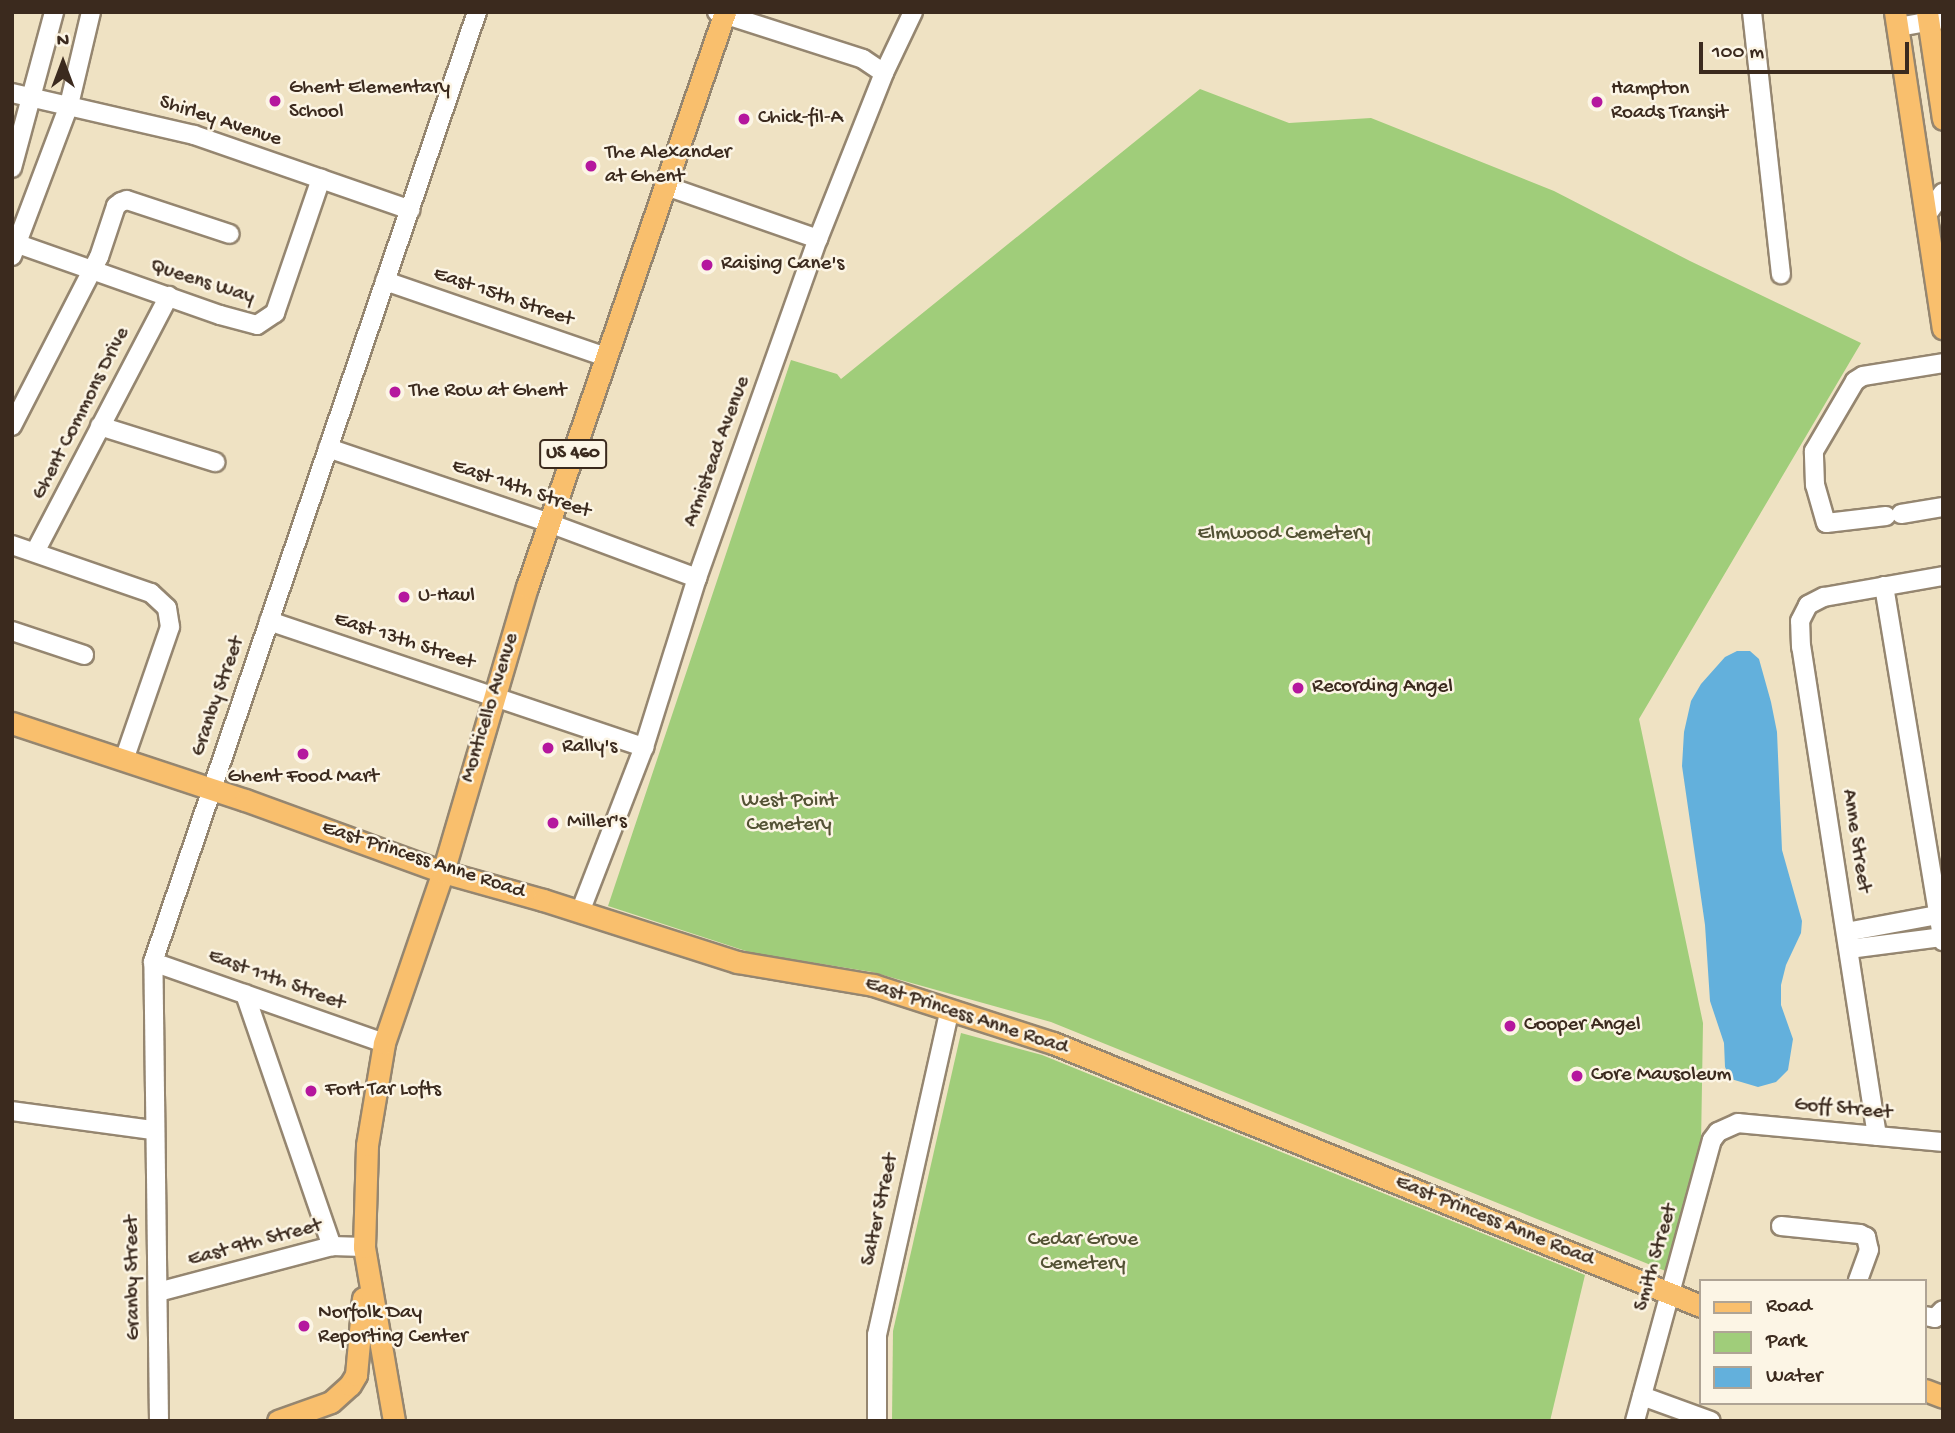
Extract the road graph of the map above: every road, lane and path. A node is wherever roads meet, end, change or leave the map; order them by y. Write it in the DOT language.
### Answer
graph roads {
  1 [pos="54,12"];
  2 [pos="91,12"];
  3 [pos="477,12"];
  4 [pos="914,12"];
  5 [pos="1752,12"];
  6 [pos="722,13"];
  7 [pos="1932,18"];
  8 [pos="1896,20"];
  9 [pos="884,72"];
  10 [pos="12,93"];
  11 [pos="33,98"];
  12 [pos="68,105"];
  13 [pos="1943,118"];
  14 [pos="12,168"];
  15 [pos="321,179"];
  16 [pos="666,186"];
  17 [pos="1943,192"];
  18 [pos="410,210"];
  19 [pos="1926,216"];
  20 [pos="230,234"];
  21 [pos="818,239"];
  22 [pos="15,250"];
  23 [pos="96,264"];
  24 [pos="1782,274"];
  25 [pos="386,281"];
  26 [pos="169,296"];
  27 [pos="1943,328"];
  28 [pos="606,357"];
  29 [pos="1943,363"];
  30 [pos="12,426"];
  31 [pos="100,426"];
  32 [pos="328,448"];
  33 [pos="215,462"];
  34 [pos="1943,507"];
  35 [pos="549,523"];
  36 [pos="12,545"];
  37 [pos="36,552"];
  38 [pos="1943,576"];
  39 [pos="697,578"];
  40 [pos="1884,586"];
  41 [pos="269,621"];
  42 [pos="12,631"];
  43 [pos="84,655"];
  44 [pos="494,696"];
  45 [pos="12,723"];
  46 [pos="644,747"];
  47 [pos="124,760"];
  48 [pos="211,790"];
  49 [pos="443,872"];
  50 [pos="580,912"];
  51 [pos="1940,914"];
  52 [pos="1942,938"];
  53 [pos="1847,940"];
  54 [pos="153,962"];
  55 [pos="245,994"];
  56 [pos="949,1012"];
  57 [pos="384,1043"];
  58 [pos="12,1111"];
  59 [pos="1738,1123"];
  60 [pos="153,1130"];
  61 [pos="1877,1136"];
  62 [pos="1943,1142"];
  63 [pos="1781,1226"];
  64 [pos="332,1246"];
  65 [pos="364,1258"];
  66 [pos="1859,1279"];
  67 [pos="158,1292"];
  68 [pos="1671,1294"];
  69 [pos="1700,1306"];
  70 [pos="1943,1310"];
  71 [pos="1927,1316"];
  72 [pos="1642,1396"];
  73 [pos="159,1421"];
  74 [pos="278,1421"];
  75 [pos="394,1421"];
  76 [pos="877,1421"];
  77 [pos="1635,1421"];
  78 [pos="1711,1421"];
  1 -- 11 [label="street"];
  2 -- 12 [label="street"];
  3 -- 18 [label="street, Granby Street"];
  4 -- 9 [label="street, Armistead Avenue"];
  5 -- 24 [label="street"];
  6 -- 9 [label="street"];
  6 -- 16 [label="main road, Monticello Avenue / US 460"];
  7 -- 8 [label="street"];
  7 -- 13 [label="main road"];
  8 -- 19 [label="main road"];
  9 -- 21 [label="street, Armistead Avenue"];
  10 -- 11 [label="street, Shirley Avenue"];
  11 -- 12 [label="street, Shirley Avenue"];
  11 -- 14 [label="street"];
  12 -- 15 [label="street, Shirley Avenue"];
  12 -- 22 [label="street"];
  15 -- 18 [label="street, Shirley Avenue"];
  15 -- 26 [label="street, Queens Way"];
  16 -- 21 [label="street"];
  16 -- 28 [label="main road, Monticello Avenue / US 460"];
  17 -- 19 [label="street"];
  18 -- 25 [label="street, Granby Street"];
  19 -- 27 [label="main road"];
  20 -- 23 [label="street"];
  21 -- 39 [label="street, Armistead Avenue"];
  22 -- 23 [label="street, Queens Way"];
  23 -- 26 [label="street, Queens Way"];
  23 -- 30 [label="street"];
  25 -- 28 [label="street, East 15th Street"];
  25 -- 32 [label="street, Granby Street"];
  26 -- 31 [label="street, Ghent Commons Drive"];
  28 -- 35 [label="main road, Monticello Avenue / US 460"];
  29 -- 34 [label="street"];
  31 -- 33 [label="street"];
  31 -- 37 [label="street, Ghent Commons Drive"];
  32 -- 35 [label="street, East 14th Street"];
  32 -- 41 [label="street, Granby Street"];
  35 -- 39 [label="street, East 14th Street"];
  35 -- 44 [label="main road, Monticello Avenue / US 460"];
  36 -- 37 [label="street"];
  37 -- 47 [label="street"];
  38 -- 40 [label="street, Anne Street"];
  39 -- 46 [label="street, Armistead Avenue"];
  40 -- 51 [label="street"];
  40 -- 53 [label="street, Anne Street"];
  41 -- 44 [label="street, East 13th Street"];
  41 -- 48 [label="street, Granby Street"];
  42 -- 43 [label="street"];
  44 -- 46 [label="street, East 13th Street"];
  44 -- 49 [label="main road, Monticello Avenue / US 460"];
  45 -- 47 [label="main road, East Princess Anne Road"];
  46 -- 50 [label="street, Armistead Avenue"];
  47 -- 48 [label="main road, East Princess Anne Road"];
  48 -- 49 [label="main road, East Princess Anne Road"];
  48 -- 54 [label="street, Granby Street"];
  49 -- 50 [label="main road, East Princess Anne Road"];
  49 -- 57 [label="main road, Monticello Avenue / US 460"];
  50 -- 56 [label="main road, East Princess Anne Road"];
  51 -- 52 [label="street"];
  51 -- 53 [label="street"];
  52 -- 53 [label="street"];
  53 -- 61 [label="street, Anne Street"];
  54 -- 55 [label="street, East 11th Street"];
  54 -- 60 [label="street, Granby Street"];
  55 -- 57 [label="street, East 11th Street"];
  55 -- 64 [label="street"];
  56 -- 68 [label="main road, East Princess Anne Road"];
  56 -- 76 [label="street, Salter Street"];
  57 -- 65 [label="main road, Monticello Avenue / US 460"];
  58 -- 60 [label="street"];
  59 -- 61 [label="street, Goff Street"];
  59 -- 68 [label="street, Smith Street"];
  60 -- 67 [label="street, Granby Street"];
  61 -- 62 [label="street, Goff Street"];
  63 -- 66 [label="street"];
  64 -- 65 [label="street, East 9th Street"];
  64 -- 67 [label="street, East 9th Street"];
  65 -- 74 [label="main road"];
  65 -- 75 [label="main road, Monticello Avenue / US 460"];
  67 -- 73 [label="street, Granby Street"];
  68 -- 69 [label="main road, East Princess Anne Road"];
  68 -- 72 [label="street, Smith Street"];
  70 -- 71 [label="street"];
  72 -- 77 [label="street, Smith Street"];
  72 -- 78 [label="street"];
}
